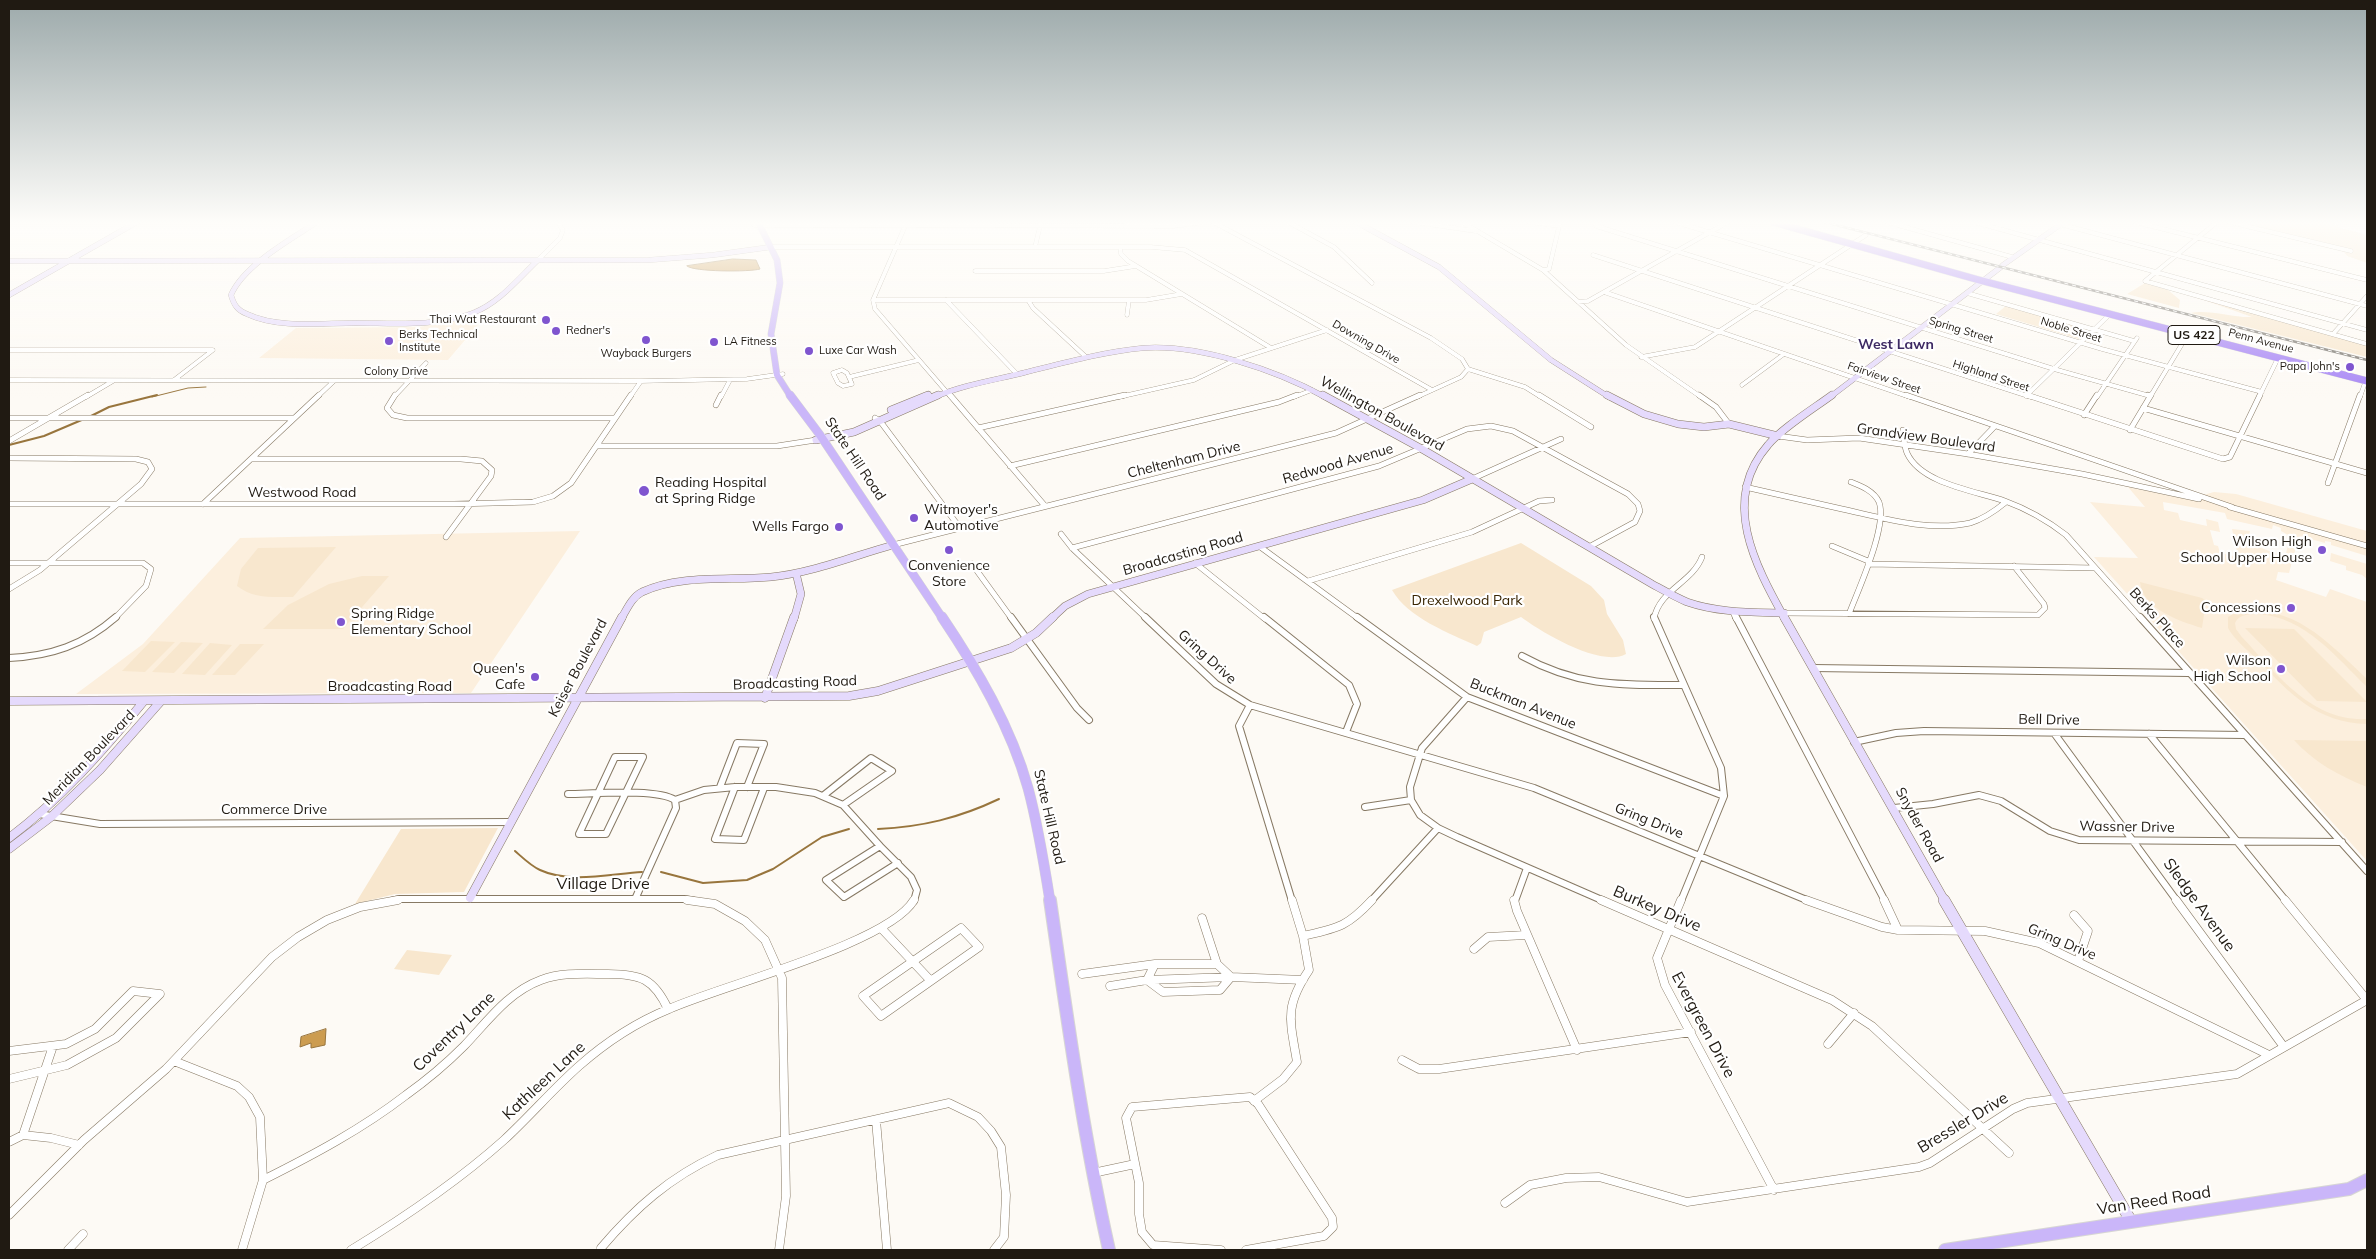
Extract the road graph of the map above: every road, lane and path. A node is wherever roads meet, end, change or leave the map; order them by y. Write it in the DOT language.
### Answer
graph roads {
  1 [pos="34,281"];
  2 [pos="239,281"];
  3 [pos="517,281"];
  4 [pos="775,281"];
  5 [pos="881,281"];
  6 [pos="1160,281"];
  7 [pos="1241,281"];
  8 [pos="1323,281"];
  9 [pos="1370,281"];
  10 [pos="1456,281"];
  11 [pos="1555,281"];
  12 [pos="1624,281"];
  13 [pos="1671,281"];
  14 [pos="1772,281"];
  15 [pos="1797,281"];
  16 [pos="1874,281"];
  17 [pos="1983,281"];
  18 [pos="2145,281"];
  19 [pos="2187,281"];
  20 [pos="2273,281"];
  21 [pos="1372,283"];
  22 [pos="1789,286"];
  23 [pos="1604,292"];
  24 [pos="1182,294"];
  25 [pos="1967,294"];
  26 [pos="9,295"];
  27 [pos="2367,296"];
  28 [pos="873,300"];
  29 [pos="946,300"];
  30 [pos="1028,300"];
  31 [pos="1129,300"];
  32 [pos="1578,302"];
  33 [pos="1953,304"];
  34 [pos="2360,304"];
  35 [pos="2367,306"];
  36 [pos="1755,308"];
  37 [pos="2110,314"];
  38 [pos="1127,315"];
  39 [pos="2343,324"];
  40 [pos="1922,327"];
  41 [pos="1327,330"];
  42 [pos="2094,330"];
  43 [pos="2367,330"];
  44 [pos="1719,332"];
  45 [pos="2188,334"];
  46 [pos="2333,334"];
  47 [pos="2082,342"];
  48 [pos="2367,344"];
  49 [pos="1271,348"];
  50 [pos="9,350"];
  51 [pos="1889,352"];
  52 [pos="1784,354"];
  53 [pos="2125,355"];
  54 [pos="1086,357"];
  55 [pos="1641,357"];
  56 [pos="2278,358"];
  57 [pos="919,360"];
  58 [pos="1235,360"];
  59 [pos="426,363"];
  60 [pos="2168,367"];
  61 [pos="1468,369"];
  62 [pos="2054,369"];
  63 [pos="780,374"];
  64 [pos="1017,374"];
  65 [pos="849,377"];
  66 [pos="1854,378"];
  67 [pos="9,380"];
  68 [pos="113,380"];
  69 [pos="174,380"];
  70 [pos="730,380"];
  71 [pos="334,381"];
  72 [pos="408,381"];
  73 [pos="641,381"];
  74 [pos="2367,381"];
  75 [pos="2106,384"];
  76 [pos="1742,385"];
  77 [pos="1312,390"];
  78 [pos="1432,390"];
  79 [pos="2262,392"];
  80 [pos="944,393"];
  81 [pos="2026,396"];
  82 [pos="2150,396"];
  83 [pos="716,405"];
  84 [pos="2143,408"];
  85 [pos="2084,415"];
  86 [pos="9,418"];
  87 [pos="48,418"];
  88 [pos="294,418"];
  89 [pos="616,418"];
  90 [pos="877,419"];
  91 [pos="1368,420"];
  92 [pos="1728,424"];
  93 [pos="1995,426"];
  94 [pos="1591,427"];
  95 [pos="978,428"];
  96 [pos="1903,430"];
  97 [pos="2130,430"];
  98 [pos="1778,436"];
  99 [pos="2240,436"];
  100 [pos="820,439"];
  101 [pos="1561,439"];
  102 [pos="9,441"];
  103 [pos="1905,445"];
  104 [pos="597,446"];
  105 [pos="1542,447"];
  106 [pos="1422,449"];
  107 [pos="1968,454"];
  108 [pos="9,458"];
  109 [pos="251,459"];
  110 [pos="2337,464"];
  111 [pos="1010,466"];
  112 [pos="2367,473"];
  113 [pos="1472,479"];
  114 [pos="1851,482"];
  115 [pos="2158,482"];
  116 [pos="2328,483"];
  117 [pos="1745,487"];
  118 [pos="2157,490"];
  119 [pos="1552,500"];
  120 [pos="2006,502"];
  121 [pos="9,504"];
  122 [pos="118,504"];
  123 [pos="203,504"];
  124 [pos="471,504"];
  125 [pos="1045,506"];
  126 [pos="2232,507"];
  127 [pos="1523,508"];
  128 [pos="1880,517"];
  129 [pos="960,528"];
  130 [pos="1062,534"];
  131 [pos="446,537"];
  132 [pos="893,545"];
  133 [pos="1260,546"];
  134 [pos="1832,546"];
  135 [pos="2367,546"];
  136 [pos="1589,547"];
  137 [pos="1072,548"];
  138 [pos="1702,557"];
  139 [pos="9,563"];
  140 [pos="48,563"];
  141 [pos="1195,563"];
  142 [pos="1868,563"];
  143 [pos="972,564"];
  144 [pos="2014,566"];
  145 [pos="2095,568"];
  146 [pos="796,573"];
  147 [pos="1308,580"];
  148 [pos="1113,586"];
  149 [pos="9,588"];
  150 [pos="1667,592"];
  151 [pos="1733,612"];
  152 [pos="1784,613"];
  153 [pos="1849,614"];
  154 [pos="1028,639"];
  155 [pos="1522,656"];
  156 [pos="9,658"];
  157 [pos="971,661"];
  158 [pos="1814,668"];
  159 [pos="2189,673"];
  160 [pos="1684,685"];
  161 [pos="1468,697"];
  162 [pos="765,698"];
  163 [pos="578,699"];
  164 [pos="9,701"];
  165 [pos="161,701"];
  166 [pos="144,702"];
  167 [pos="1250,705"];
  168 [pos="1089,720"];
  169 [pos="1346,732"];
  170 [pos="2054,733"];
  171 [pos="2149,734"];
  172 [pos="2244,735"];
  173 [pos="1854,742"];
  174 [pos="1422,755"];
  175 [pos="720,787"];
  176 [pos="735,787"];
  177 [pos="748,787"];
  178 [pos="764,788"];
  179 [pos="626,792"];
  180 [pos="600,793"];
  181 [pos="568,794"];
  182 [pos="824,795"];
  183 [pos="1724,796"];
  184 [pos="674,800"];
  185 [pos="1411,800"];
  186 [pos="843,805"];
  187 [pos="1365,808"];
  188 [pos="1894,808"];
  189 [pos="38,814"];
  190 [pos="51,817"];
  191 [pos="511,822"];
  192 [pos="1438,828"];
  193 [pos="9,838"];
  194 [pos="2134,840"];
  195 [pos="2238,841"];
  196 [pos="2342,842"];
  197 [pos="880,846"];
  198 [pos="9,849"];
  199 [pos="1699,855"];
  200 [pos="898,863"];
  201 [pos="1527,868"];
  202 [pos="2367,871"];
  203 [pos="636,897"];
  204 [pos="470,898"];
  205 [pos="2074,916"];
  206 [pos="1202,918"];
  207 [pos="881,928"];
  208 [pos="1668,928"];
  209 [pos="1898,930"];
  210 [pos="1962,931"];
  211 [pos="1526,935"];
  212 [pos="1303,936"];
  213 [pos="1474,949"];
  214 [pos="2078,961"];
  215 [pos="912,962"];
  216 [pos="1155,964"];
  217 [pos="1217,964"];
  218 [pos="778,970"];
  219 [pos="1082,974"];
  220 [pos="1231,977"];
  221 [pos="930,980"];
  222 [pos="1147,980"];
  223 [pos="1302,980"];
  224 [pos="1110,986"];
  225 [pos="2367,1000"];
  226 [pos="668,1009"];
  227 [pos="1854,1013"];
  228 [pos="1691,1032"];
  229 [pos="1828,1044"];
  230 [pos="54,1046"];
  231 [pos="2284,1047"];
  232 [pos="1577,1050"];
  233 [pos="9,1051"];
  234 [pos="2269,1055"];
  235 [pos="1402,1060"];
  236 [pos="174,1061"];
  237 [pos="45,1070"];
  238 [pos="9,1079"];
  239 [pos="2059,1098"];
  240 [pos="1254,1101"];
  241 [pos="876,1120"];
  242 [pos="1984,1128"];
  243 [pos="23,1135"];
  244 [pos="784,1140"];
  245 [pos="9,1142"];
  246 [pos="79,1145"];
  247 [pos="2009,1153"];
  248 [pos="1135,1164"];
  249 [pos="1092,1173"];
  250 [pos="263,1180"];
  251 [pos="2367,1180"];
  252 [pos="1774,1190"];
  253 [pos="1505,1203"];
  254 [pos="9,1215"];
  255 [pos="2131,1221"];
  256 [pos="83,1234"];
  257 [pos="601,1249"];
  258 [pos="68,1250"];
  259 [pos="242,1250"];
  260 [pos="351,1250"];
  261 [pos="779,1250"];
  262 [pos="887,1250"];
  263 [pos="994,1250"];
  264 [pos="1109,1250"];
  265 [pos="1221,1250"];
  266 [pos="1246,1250"];
  267 [pos="1945,1250"];
  1 -- 26 [label="street"];
  2 -- 3 [label="street"];
  4 -- 63 [label="main road, State Hill Road"];
  5 -- 28 [label="street"];
  6 -- 24 [label="street"];
  7 -- 41 [label="street, Downing Drive"];
  8 -- 61 [label="street"];
  9 -- 21 [label="street"];
  10 -- 92 [label="street, Grandview Boulevard"];
  11 -- 32 [label="street"];
  12 -- 23 [label="street"];
  13 -- 36 [label="street, Highland Street"];
  14 -- 22 [label="street, Spring Street"];
  15 -- 22 [label="street"];
  16 -- 33 [label="street, Noble Street"];
  17 -- 25 [label="street, Snyder Road"];
  17 -- 37 [label="highway, Penn Avenue / US 422"];
  18 -- 46 [label="street"];
  19 -- 39 [label="street"];
  20 -- 34 [label="street"];
  22 -- 36 [label="street"];
  22 -- 40 [label="street, Spring Street"];
  23 -- 32 [label="street"];
  23 -- 44 [label="street, Fairview Street"];
  24 -- 31 [label="street"];
  24 -- 49 [label="street"];
  25 -- 33 [label="street, Snyder Road"];
  25 -- 42 [label="street"];
  27 -- 34 [label="street"];
  28 -- 29 [label="street"];
  28 -- 57 [label="street"];
  29 -- 30 [label="street"];
  29 -- 64 [label="street"];
  30 -- 31 [label="street"];
  30 -- 54 [label="street"];
  31 -- 38 [label="street"];
  32 -- 55 [label="street"];
  33 -- 40 [label="street, Snyder Road"];
  33 -- 47 [label="street, Noble Street"];
  34 -- 35 [label="street"];
  34 -- 39 [label="street"];
  36 -- 44 [label="street"];
  36 -- 51 [label="street, Highland Street"];
  37 -- 42 [label="street"];
  37 -- 45 [label="highway, Penn Avenue / US 422"];
  39 -- 43 [label="street"];
  39 -- 46 [label="street"];
  40 -- 51 [label="street, Snyder Road"];
  40 -- 62 [label="street, Spring Street"];
  41 -- 49 [label="street"];
  41 -- 78 [label="street, Downing Drive"];
  42 -- 47 [label="street"];
  42 -- 53 [label="street"];
  44 -- 52 [label="street, Fairview Street"];
  44 -- 55 [label="street"];
  45 -- 56 [label="highway, Penn Avenue / US 422"];
  45 -- 60 [label="street"];
  46 -- 48 [label="street"];
  47 -- 53 [label="street, Noble Street"];
  47 -- 62 [label="street"];
  49 -- 58 [label="street"];
  50 -- 69 [label="street"];
  51 -- 66 [label="street, Snyder Road"];
  51 -- 81 [label="street, Highland Street"];
  52 -- 66 [label="street, Fairview Street"];
  52 -- 76 [label="street"];
  53 -- 60 [label="street, Noble Street"];
  53 -- 75 [label="street"];
  54 -- 58 [label="street, Wellington Boulevard"];
  54 -- 64 [label="street, Wellington Boulevard"];
  55 -- 92 [label="street"];
  56 -- 74 [label="highway, Penn Avenue / US 422"];
  56 -- 79 [label="street"];
  57 -- 65 [label="street"];
  57 -- 80 [label="street"];
  58 -- 77 [label="street, Wellington Boulevard"];
  58 -- 95 [label="street"];
  59 -- 72 [label="street"];
  60 -- 79 [label="street, Noble Street"];
  60 -- 82 [label="street"];
  61 -- 78 [label="street, Cheltenham Drive"];
  61 -- 94 [label="street"];
  62 -- 75 [label="street, Spring Street"];
  62 -- 81 [label="street"];
  63 -- 70 [label="street, Colony Drive"];
  63 -- 100 [label="main road, State Hill Road"];
  64 -- 80 [label="street, Wellington Boulevard"];
  65 -- 65 [label="street"];
  66 -- 93 [label="street, Fairview Street"];
  66 -- 98 [label="street, Snyder Road"];
  67 -- 68 [label="street, Colony Drive"];
  68 -- 69 [label="street, Colony Drive"];
  68 -- 87 [label="street"];
  69 -- 71 [label="street, Colony Drive"];
  70 -- 73 [label="street, Colony Drive"];
  70 -- 83 [label="street"];
  71 -- 72 [label="street, Colony Drive"];
  71 -- 88 [label="street"];
  72 -- 73 [label="street, Colony Drive"];
  72 -- 89 [label="street"];
  73 -- 89 [label="street, Westwood Road"];
  74 -- 110 [label="street"];
  75 -- 82 [label="street, Spring Street"];
  75 -- 85 [label="street"];
  77 -- 91 [label="street, Wellington Boulevard"];
  77 -- 111 [label="street"];
  78 -- 91 [label="street, Cheltenham Drive"];
  79 -- 99 [label="street"];
  80 -- 90 [label="street, Wellington Boulevard"];
  80 -- 95 [label="street"];
  81 -- 85 [label="street, Highland Street"];
  82 -- 84 [label="street"];
  84 -- 97 [label="street"];
  84 -- 99 [label="street"];
  85 -- 97 [label="street, Highland Street"];
  86 -- 87 [label="street"];
  87 -- 88 [label="street"];
  87 -- 102 [label="street"];
  88 -- 109 [label="street"];
  89 -- 104 [label="street, Westwood Road"];
  90 -- 100 [label="street, Wellington Boulevard"];
  90 -- 129 [label="street"];
  91 -- 106 [label="street, Wellington Boulevard"];
  91 -- 125 [label="street, Cheltenham Drive"];
  92 -- 98 [label="street, Grandview Boulevard"];
  93 -- 107 [label="street"];
  93 -- 115 [label="street, Fairview Street"];
  95 -- 111 [label="street"];
  96 -- 103 [label="street, Berks Place"];
  97 -- 99 [label="street, Highland Street"];
  98 -- 103 [label="street, Grandview Boulevard"];
  98 -- 117 [label="street, Snyder Road"];
  99 -- 110 [label="street"];
  100 -- 104 [label="street"];
  100 -- 132 [label="main road, State Hill Road"];
  101 -- 105 [label="street, Broadcasting Road"];
  103 -- 107 [label="street, Grandview Boulevard"];
  103 -- 120 [label="street, Berks Place"];
  104 -- 124 [label="street, Westwood Road"];
  105 -- 106 [label="street, Redwood Avenue"];
  105 -- 113 [label="street, Broadcasting Road"];
  105 -- 136 [label="street, Redwood Avenue"];
  106 -- 113 [label="street, Wellington Boulevard"];
  106 -- 137 [label="street, Redwood Avenue"];
  107 -- 118 [label="street, Grandview Boulevard"];
  108 -- 122 [label="street"];
  109 -- 123 [label="street"];
  109 -- 124 [label="street"];
  110 -- 112 [label="street"];
  110 -- 116 [label="street"];
  111 -- 125 [label="street"];
  113 -- 127 [label="street, Wellington Boulevard"];
  113 -- 133 [label="street, Broadcasting Road"];
  114 -- 128 [label="street"];
  115 -- 118 [label="street"];
  115 -- 126 [label="street, Fairview Street"];
  117 -- 128 [label="street"];
  117 -- 152 [label="street, Snyder Road"];
  118 -- 126 [label="street, Grandview Boulevard"];
  119 -- 127 [label="street"];
  120 -- 128 [label="street"];
  120 -- 145 [label="street, Berks Place"];
  121 -- 122 [label="street, Westwood Road"];
  122 -- 123 [label="street, Westwood Road"];
  122 -- 140 [label="street"];
  123 -- 124 [label="street, Westwood Road"];
  124 -- 131 [label="street"];
  125 -- 129 [label="street, Cheltenham Drive"];
  126 -- 135 [label="street, Grandview Boulevard"];
  127 -- 136 [label="street, Wellington Boulevard"];
  127 -- 147 [label="street"];
  128 -- 142 [label="street"];
  129 -- 132 [label="street, Cheltenham Drive"];
  130 -- 137 [label="street, Gring Drive"];
  132 -- 146 [label="street, Keiser Boulevard"];
  132 -- 157 [label="main road, State Hill Road"];
  133 -- 141 [label="street, Broadcasting Road"];
  133 -- 147 [label="street, Buckman Avenue"];
  134 -- 142 [label="street"];
  136 -- 150 [label="street, Wellington Boulevard"];
  137 -- 148 [label="street, Gring Drive"];
  138 -- 150 [label="street"];
  139 -- 140 [label="street"];
  140 -- 149 [label="street"];
  140 -- 156 [label="street"];
  141 -- 148 [label="street, Broadcasting Road"];
  141 -- 169 [label="street"];
  142 -- 144 [label="street"];
  142 -- 153 [label="street"];
  143 -- 154 [label="street"];
  144 -- 145 [label="street"];
  144 -- 153 [label="street"];
  145 -- 159 [label="street, Berks Place"];
  146 -- 162 [label="street"];
  146 -- 163 [label="street, Keiser Boulevard"];
  147 -- 161 [label="street, Buckman Avenue"];
  148 -- 154 [label="street, Broadcasting Road"];
  148 -- 167 [label="street, Gring Drive"];
  150 -- 151 [label="street, Wellington Boulevard"];
  150 -- 160 [label="street, Evergreen Drive"];
  151 -- 152 [label="street, Wellington Boulevard"];
  151 -- 209 [label="street"];
  152 -- 153 [label="street"];
  152 -- 158 [label="street, Snyder Road"];
  154 -- 157 [label="street, Broadcasting Road"];
  154 -- 168 [label="street"];
  155 -- 160 [label="street"];
  157 -- 162 [label="street, Broadcasting Road"];
  157 -- 249 [label="main road, State Hill Road"];
  158 -- 159 [label="street"];
  158 -- 173 [label="street, Snyder Road"];
  159 -- 172 [label="street, Berks Place"];
  160 -- 183 [label="street, Evergreen Drive"];
  161 -- 174 [label="street"];
  161 -- 183 [label="street, Buckman Avenue"];
  162 -- 163 [label="street, Broadcasting Road"];
  163 -- 165 [label="street, Broadcasting Road"];
  163 -- 191 [label="street, Keiser Boulevard"];
  164 -- 166 [label="street, Broadcasting Road"];
  165 -- 166 [label="street, Broadcasting Road"];
  165 -- 190 [label="street, Meridian Boulevard"];
  166 -- 189 [label="street, Meridian Boulevard"];
  167 -- 169 [label="street, Gring Drive"];
  167 -- 212 [label="street"];
  169 -- 174 [label="street, Gring Drive"];
  170 -- 171 [label="street, Bell Drive"];
  170 -- 173 [label="street, Bell Drive"];
  170 -- 194 [label="street, Sledge Avenue"];
  171 -- 172 [label="street, Bell Drive"];
  171 -- 195 [label="street"];
  172 -- 196 [label="street, Berks Place"];
  173 -- 188 [label="street, Snyder Road"];
  174 -- 185 [label="street"];
  174 -- 199 [label="street, Gring Drive"];
  175 -- 176 [label="street"];
  175 -- 177 [label="street"];
  175 -- 184 [label="street"];
  176 -- 177 [label="street"];
  176 -- 178 [label="street"];
  177 -- 178 [label="street"];
  178 -- 182 [label="street"];
  179 -- 180 [label="street"];
  179 -- 180 [label="street"];
  179 -- 180 [label="street"];
  179 -- 184 [label="street"];
  180 -- 181 [label="street"];
  182 -- 186 [label="street"];
  182 -- 186 [label="street"];
  183 -- 199 [label="street, Evergreen Drive"];
  184 -- 203 [label="street"];
  185 -- 187 [label="street"];
  185 -- 192 [label="street, Burkey Drive"];
  186 -- 197 [label="street"];
  188 -- 194 [label="street, Wassner Drive"];
  188 -- 210 [label="street, Snyder Road"];
  189 -- 190 [label="street, Commerce Drive"];
  189 -- 193 [label="street, Meridian Boulevard"];
  190 -- 191 [label="street, Commerce Drive"];
  190 -- 198 [label="street, Meridian Boulevard"];
  191 -- 204 [label="street, Keiser Boulevard"];
  192 -- 201 [label="street, Burkey Drive"];
  192 -- 212 [label="street"];
  194 -- 195 [label="street, Wassner Drive"];
  194 -- 231 [label="street, Sledge Avenue"];
  195 -- 196 [label="street, Wassner Drive"];
  195 -- 225 [label="street"];
  196 -- 202 [label="street, Berks Place"];
  197 -- 200 [label="street"];
  197 -- 200 [label="street"];
  199 -- 208 [label="street, Evergreen Drive"];
  199 -- 209 [label="street, Gring Drive"];
  200 -- 207 [label="street, Kathleen Lane"];
  201 -- 208 [label="street, Burkey Drive"];
  201 -- 211 [label="street"];
  203 -- 204 [label="street, Village Drive"];
  203 -- 218 [label="street, Village Drive"];
  204 -- 236 [label="street, Village Drive"];
  205 -- 214 [label="street"];
  206 -- 217 [label="street"];
  207 -- 215 [label="street"];
  207 -- 218 [label="street, Kathleen Lane"];
  208 -- 227 [label="street, Burkey Drive"];
  208 -- 228 [label="street, Evergreen Drive"];
  209 -- 210 [label="street, Gring Drive"];
  210 -- 214 [label="street, Gring Drive"];
  210 -- 239 [label="street, Snyder Road"];
  211 -- 213 [label="street"];
  211 -- 232 [label="street"];
  212 -- 223 [label="street"];
  214 -- 234 [label="street, Gring Drive"];
  215 -- 221 [label="street"];
  215 -- 221 [label="street"];
  215 -- 221 [label="street"];
  216 -- 217 [label="street"];
  216 -- 219 [label="street"];
  216 -- 222 [label="street"];
  217 -- 220 [label="street"];
  218 -- 226 [label="street, Kathleen Lane"];
  218 -- 244 [label="street, Village Drive"];
  220 -- 222 [label="street"];
  220 -- 222 [label="street"];
  220 -- 223 [label="street"];
  222 -- 224 [label="street"];
  223 -- 240 [label="street"];
  225 -- 231 [label="street, Bressler Drive"];
  226 -- 250 [label="street, Coventry Lane"];
  226 -- 260 [label="street, Kathleen Lane"];
  227 -- 229 [label="street"];
  227 -- 242 [label="street, Burkey Drive"];
  228 -- 232 [label="street"];
  228 -- 252 [label="street, Evergreen Drive"];
  230 -- 233 [label="street"];
  230 -- 237 [label="street"];
  230 -- 237 [label="street"];
  231 -- 234 [label="street, Bressler Drive"];
  232 -- 235 [label="street"];
  234 -- 239 [label="street, Bressler Drive"];
  236 -- 246 [label="street, Village Drive"];
  236 -- 250 [label="street"];
  237 -- 238 [label="street"];
  237 -- 243 [label="street"];
  239 -- 242 [label="street, Bressler Drive"];
  239 -- 255 [label="street, Snyder Road"];
  240 -- 248 [label="street"];
  240 -- 266 [label="street"];
  241 -- 244 [label="street"];
  241 -- 262 [label="street"];
  241 -- 263 [label="street"];
  242 -- 247 [label="street, Burkey Drive"];
  242 -- 252 [label="street, Bressler Drive"];
  243 -- 245 [label="street"];
  243 -- 246 [label="street"];
  244 -- 257 [label="street"];
  244 -- 261 [label="street, Village Drive"];
  246 -- 254 [label="street, Village Drive"];
  248 -- 249 [label="street"];
  248 -- 265 [label="street"];
  249 -- 264 [label="main road, State Hill Road"];
  250 -- 259 [label="street"];
  251 -- 255 [label="main road, Van Reed Road"];
  252 -- 253 [label="street, Bressler Drive"];
  255 -- 267 [label="main road, Van Reed Road"];
  256 -- 258 [label="street"];
}
